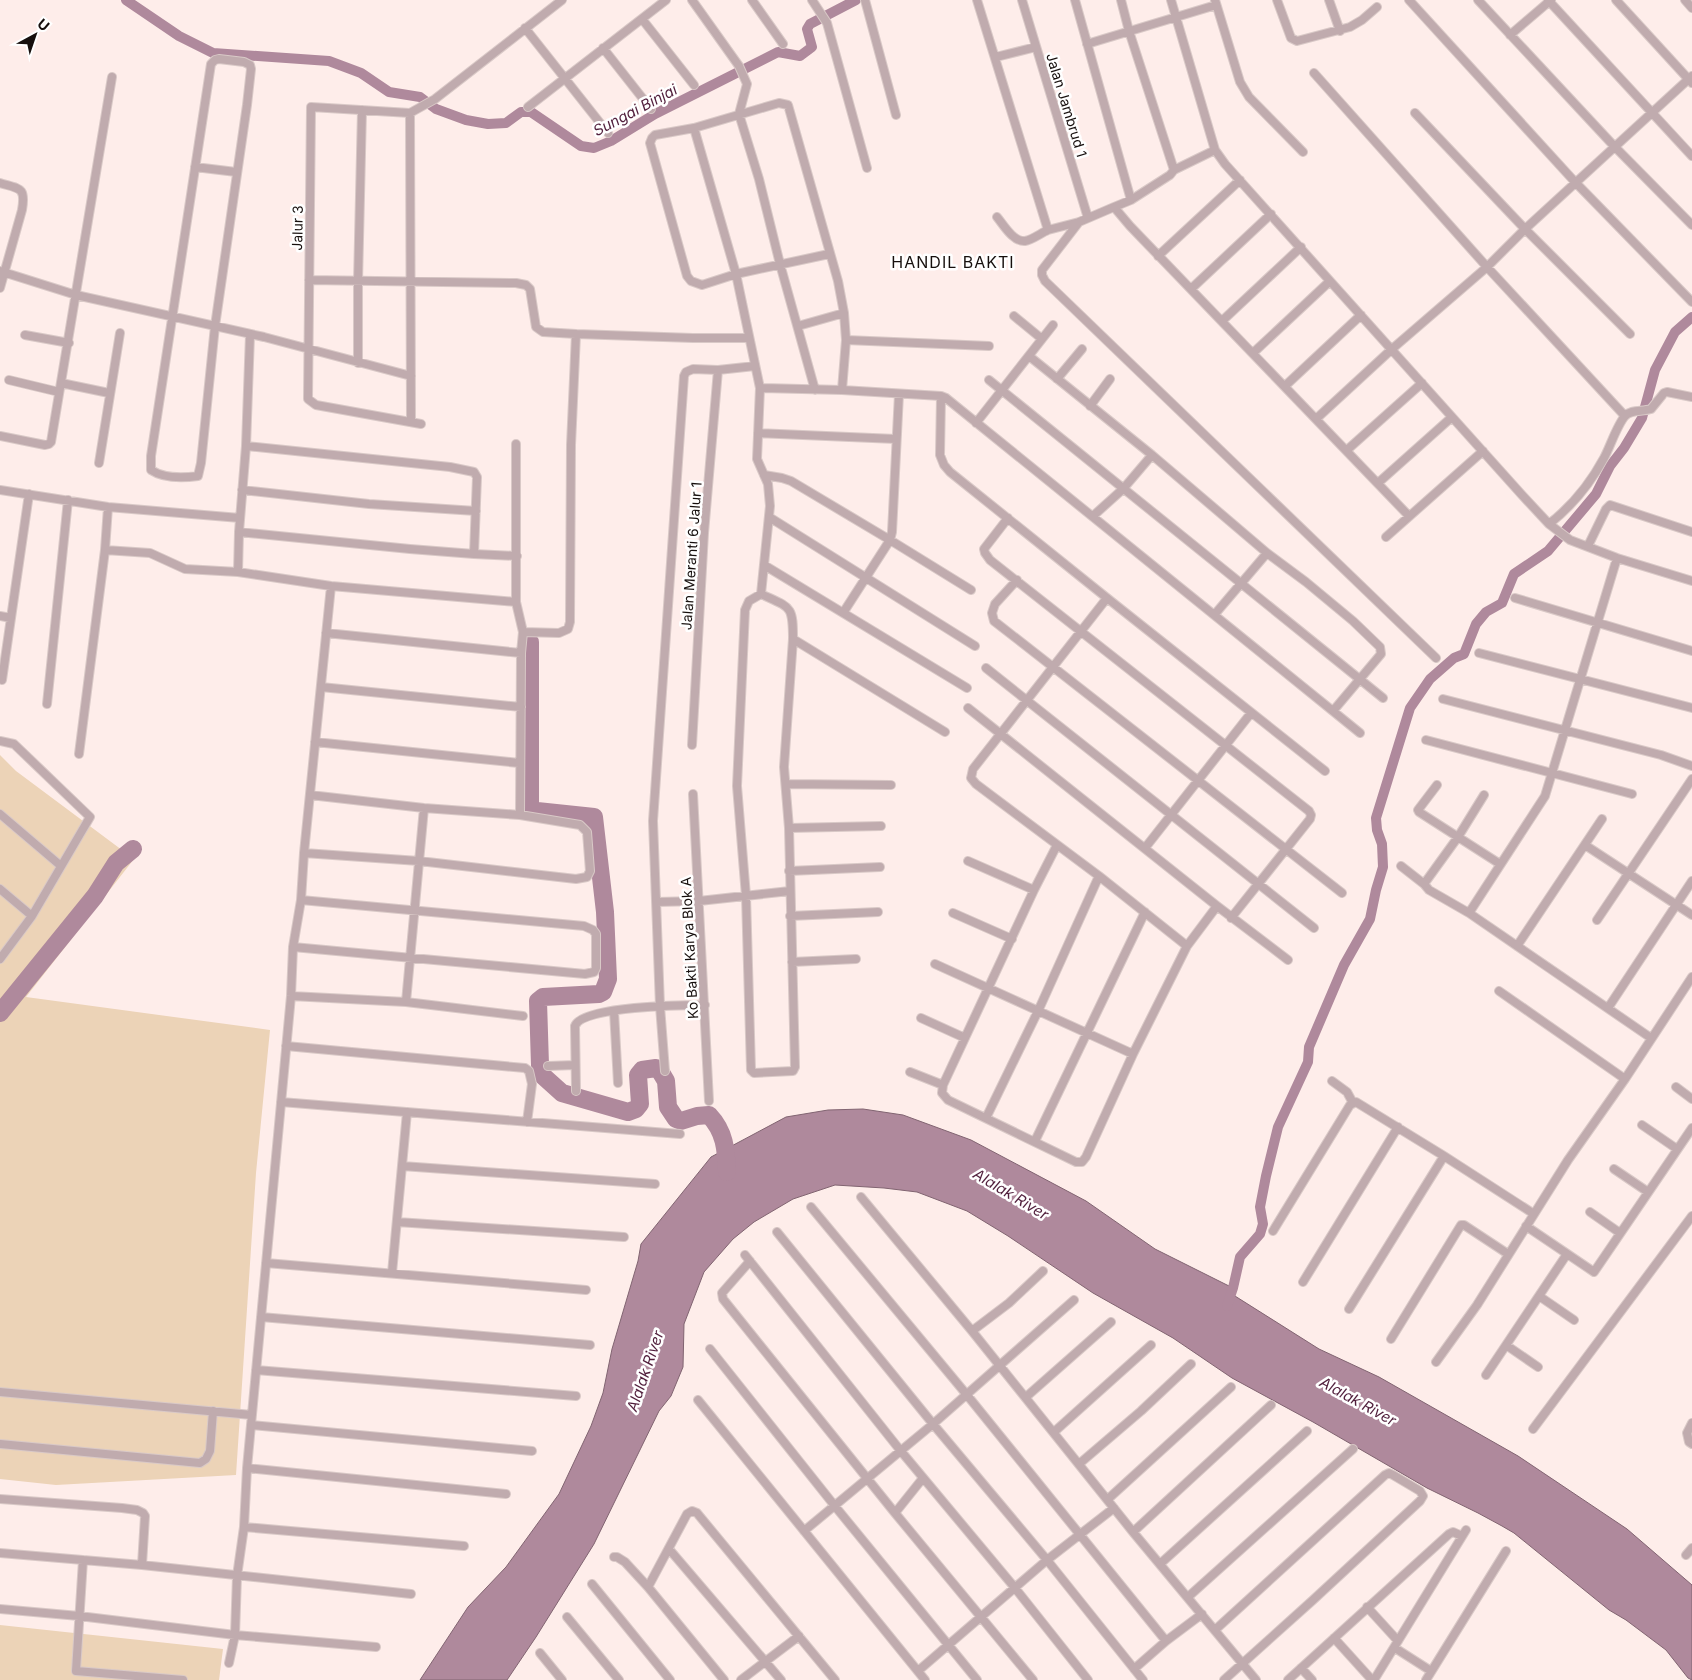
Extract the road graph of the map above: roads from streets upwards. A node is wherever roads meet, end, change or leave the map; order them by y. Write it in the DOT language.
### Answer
graph roads {
  1 [pos="562,0"];
  2 [pos="666,0"];
  3 [pos="692,0"];
  4 [pos="752,0"];
  5 [pos="812,0"];
  6 [pos="865,0"];
  7 [pos="978,0"];
  8 [pos="1022,0"];
  9 [pos="1075,0"];
  10 [pos="1121,0"];
  11 [pos="1171,0"];
  12 [pos="1277,0"];
  13 [pos="1329,0"];
  14 [pos="1409,0"];
  15 [pos="1478,0"];
  16 [pos="1616,0"];
  17 [pos="1685,0"];
  18 [pos="1549,1"];
  19 [pos="1216,2"];
  20 [pos="1377,7"];
  21 [pos="1692,8"];
  22 [pos="1176,18"];
  23 [pos="642,19"];
  24 [pos="525,28"];
  25 [pos="1129,31"];
  26 [pos="1340,31"];
  27 [pos="1510,35"];
  28 [pos="783,44"];
  29 [pos="1088,44"];
  30 [pos="1036,46"];
  31 [pos="603,48"];
  32 [pos="996,57"];
  33 [pos="1314,73"];
  34 [pos="112,77"];
  35 [pos="565,78"];
  36 [pos="1691,79"];
  37 [pos="694,85"];
  38 [pos="528,107"];
  39 [pos="651,109"];
  40 [pos="362,110"];
  41 [pos="410,113"];
  42 [pos="1415,113"];
  43 [pos="1651,113"];
  44 [pos="739,114"];
  45 [pos="896,115"];
  46 [pos="694,128"];
  47 [pos="608,133"];
  48 [pos="1614,146"];
  49 [pos="1215,150"];
  50 [pos="1303,152"];
  51 [pos="1692,156"];
  52 [pos="194,167"];
  53 [pos="867,168"];
  54 [pos="1174,170"];
  55 [pos="236,172"];
  56 [pos="1240,180"];
  57 [pos="1576,182"];
  58 [pos="0,183"];
  59 [pos="1131,200"];
  60 [pos="1114,207"];
  61 [pos="1271,214"];
  62 [pos="997,216"];
  63 [pos="1088,218"];
  64 [pos="1079,222"];
  65 [pos="1692,225"];
  66 [pos="1525,229"];
  67 [pos="1048,230"];
  68 [pos="1301,247"];
  69 [pos="829,254"];
  70 [pos="1158,256"];
  71 [pos="780,264"];
  72 [pos="1487,267"];
  73 [pos="3,271"];
  74 [pos="736,274"];
  75 [pos="309,280"];
  76 [pos="411,281"];
  77 [pos="1330,281"];
  78 [pos="358,282"];
  79 [pos="0,288"];
  80 [pos="1191,289"];
  81 [pos="76,295"];
  82 [pos="1692,302"];
  83 [pos="844,313"];
  84 [pos="1362,315"];
  85 [pos="172,316"];
  86 [pos="1014,316"];
  87 [pos="1222,321"];
  88 [pos="1053,325"];
  89 [pos="215,326"];
  90 [pos="798,326"];
  91 [pos="120,333"];
  92 [pos="576,334"];
  93 [pos="1630,334"];
  94 [pos="25,335"];
  95 [pos="250,335"];
  96 [pos="749,338"];
  97 [pos="1042,339"];
  98 [pos="846,340"];
  99 [pos="68,343"];
  100 [pos="989,346"];
  101 [pos="310,349"];
  102 [pos="1082,349"];
  103 [pos="1392,349"];
  104 [pos="1253,353"];
  105 [pos="1029,356"];
  106 [pos="358,363"];
  107 [pos="756,366"];
  108 [pos="718,370"];
  109 [pos="411,376"];
  110 [pos="1057,379"];
  111 [pos="1110,379"];
  112 [pos="9,380"];
  113 [pos="989,380"];
  114 [pos="61,383"];
  115 [pos="1422,384"];
  116 [pos="1285,386"];
  117 [pos="760,388"];
  118 [pos="815,390"];
  119 [pos="842,390"];
  120 [pos="1002,390"];
  121 [pos="59,392"];
  122 [pos="109,394"];
  123 [pos="898,394"];
  124 [pos="941,396"];
  125 [pos="1692,397"];
  126 [pos="1090,406"];
  127 [pos="1625,416"];
  128 [pos="1452,417"];
  129 [pos="1316,419"];
  130 [pos="411,422"];
  131 [pos="976,423"];
  132 [pos="421,424"];
  133 [pos="758,433"];
  134 [pos="0,436"];
  135 [pos="896,439"];
  136 [pos="516,444"];
  137 [pos="246,446"];
  138 [pos="1347,450"];
  139 [pos="1483,451"];
  140 [pos="1152,456"];
  141 [pos="99,463"];
  142 [pos="764,475"];
  143 [pos="1378,484"];
  144 [pos="1123,489"];
  145 [pos="0,490"];
  146 [pos="242,490"];
  147 [pos="29,494"];
  148 [pos="68,500"];
  149 [pos="108,507"];
  150 [pos="476,511"];
  151 [pos="1093,516"];
  152 [pos="1409,516"];
  153 [pos="240,518"];
  154 [pos="769,518"];
  155 [pos="1008,518"];
  156 [pos="1552,527"];
  157 [pos="239,532"];
  158 [pos="1692,532"];
  159 [pos="1386,538"];
  160 [pos="890,540"];
  161 [pos="1588,546"];
  162 [pos="105,550"];
  163 [pos="1267,553"];
  164 [pos="474,554"];
  165 [pos="517,556"];
  166 [pos="1617,558"];
  167 [pos="764,565"];
  168 [pos="238,572"];
  169 [pos="866,577"];
  170 [pos="1017,580"];
  171 [pos="1692,581"];
  172 [pos="1242,583"];
  173 [pos="331,586"];
  174 [pos="971,590"];
  175 [pos="761,594"];
  176 [pos="1107,598"];
  177 [pos="1515,598"];
  178 [pos="516,602"];
  179 [pos="842,613"];
  180 [pos="1215,614"];
  181 [pos="0,616"];
  182 [pos="11,618"];
  183 [pos="1596,623"];
  184 [pos="1080,631"];
  185 [pos="523,632"];
  186 [pos="326,633"];
  187 [pos="793,639"];
  188 [pos="975,646"];
  189 [pos="1692,651"];
  190 [pos="521,653"];
  191 [pos="1479,653"];
  192 [pos="1436,658"];
  193 [pos="1053,667"];
  194 [pos="986,668"];
  195 [pos="1580,678"];
  196 [pos="2,680"];
  197 [pos="1361,680"];
  198 [pos="321,687"];
  199 [pos="967,688"];
  200 [pos="1383,698"];
  201 [pos="1443,699"];
  202 [pos="1027,700"];
  203 [pos="46,704"];
  204 [pos="520,707"];
  205 [pos="968,708"];
  206 [pos="1692,708"];
  207 [pos="1333,711"];
  208 [pos="1251,713"];
  209 [pos="1565,730"];
  210 [pos="945,732"];
  211 [pos="1360,733"];
  212 [pos="1001,734"];
  213 [pos="1426,740"];
  214 [pos="0,741"];
  215 [pos="315,742"];
  216 [pos="692,745"];
  217 [pos="1225,746"];
  218 [pos="79,754"];
  219 [pos="519,763"];
  220 [pos="1692,766"];
  221 [pos="1326,771"];
  222 [pos="1552,772"];
  223 [pos="1198,779"];
  224 [pos="1692,779"];
  225 [pos="786,784"];
  226 [pos="891,784"];
  227 [pos="1437,785"];
  228 [pos="693,794"];
  229 [pos="1632,794"];
  230 [pos="310,795"];
  231 [pos="1484,795"];
  232 [pos="424,808"];
  233 [pos="0,814"];
  234 [pos="1171,814"];
  235 [pos="520,815"];
  236 [pos="1602,819"];
  237 [pos="881,826"];
  238 [pos="789,828"];
  239 [pos="1458,837"];
  240 [pos="1057,845"];
  241 [pos="1585,845"];
  242 [pos="1144,848"];
  243 [pos="1286,850"];
  244 [pos="304,853"];
  245 [pos="968,860"];
  246 [pos="419,861"];
  247 [pos="1500,864"];
  248 [pos="61,866"];
  249 [pos="1401,866"];
  250 [pos="880,868"];
  251 [pos="789,871"];
  252 [pos="1628,873"];
  253 [pos="1099,876"];
  254 [pos="1692,881"];
  255 [pos="1259,884"];
  256 [pos="1424,884"];
  257 [pos="0,890"];
  258 [pos="1034,890"];
  259 [pos="790,891"];
  260 [pos="1342,893"];
  261 [pos="746,896"];
  262 [pos="302,900"];
  263 [pos="699,901"];
  264 [pos="656,902"];
  265 [pos="1676,904"];
  266 [pos="1216,906"];
  267 [pos="415,910"];
  268 [pos="878,912"];
  269 [pos="1145,912"];
  270 [pos="953,913"];
  271 [pos="1469,913"];
  272 [pos="1692,914"];
  273 [pos="32,916"];
  274 [pos="790,916"];
  275 [pos="1232,918"];
  276 [pos="1597,920"];
  277 [pos="1314,928"];
  278 [pos="1012,939"];
  279 [pos="1187,946"];
  280 [pos="1517,946"];
  281 [pos="293,947"];
  282 [pos="0,958"];
  283 [pos="411,958"];
  284 [pos="856,959"];
  285 [pos="1288,960"];
  286 [pos="792,962"];
  287 [pos="935,964"];
  288 [pos="1692,977"];
  289 [pos="990,987"];
  290 [pos="1499,991"];
  291 [pos="291,996"];
  292 [pos="406,1002"];
  293 [pos="704,1005"];
  294 [pos="660,1006"];
  295 [pos="1608,1008"];
  296 [pos="1039,1010"];
  297 [pos="614,1011"];
  298 [pos="523,1016"];
  299 [pos="921,1018"];
  300 [pos="1087,1031"];
  301 [pos="966,1038"];
  302 [pos="1651,1038"];
  303 [pos="286,1046"];
  304 [pos="1133,1054"];
  305 [pos="575,1065"];
  306 [pos="548,1066"];
  307 [pos="664,1071"];
  308 [pos="910,1072"];
  309 [pos="1625,1079"];
  310 [pos="1332,1081"];
  311 [pos="618,1083"];
  312 [pos="943,1085"];
  313 [pos="1676,1087"];
  314 [pos="576,1091"];
  315 [pos="1692,1099"];
  316 [pos="709,1101"];
  317 [pos="281,1102"];
  318 [pos="1354,1103"];
  319 [pos="407,1112"];
  320 [pos="986,1118"];
  321 [pos="527,1122"];
  322 [pos="1642,1125"];
  323 [pos="1398,1127"];
  324 [pos="1692,1128"];
  325 [pos="680,1134"];
  326 [pos="1035,1141"];
  327 [pos="1677,1149"];
  328 [pos="1444,1156"];
  329 [pos="402,1166"];
  330 [pos="1614,1169"];
  331 [pos="655,1184"];
  332 [pos="1648,1192"];
  333 [pos="861,1197"];
  334 [pos="811,1207"];
  335 [pos="1590,1212"];
  336 [pos="1534,1214"];
  337 [pos="1692,1216"];
  338 [pos="397,1222"];
  339 [pos="1526,1226"];
  340 [pos="1273,1231"];
  341 [pos="777,1232"];
  342 [pos="1620,1233"];
  343 [pos="624,1237"];
  344 [pos="1508,1254"];
  345 [pos="1567,1254"];
  346 [pos="266,1263"];
  347 [pos="1043,1271"];
  348 [pos="392,1274"];
  349 [pos="1303,1282"];
  350 [pos="586,1290"];
  351 [pos="1539,1296"];
  352 [pos="1074,1300"];
  353 [pos="1349,1309"];
  354 [pos="261,1317"];
  355 [pos="1574,1320"];
  356 [pos="1111,1322"];
  357 [pos="972,1330"];
  358 [pos="1391,1339"];
  359 [pos="590,1345"];
  360 [pos="1151,1345"];
  361 [pos="1506,1345"];
  362 [pos="710,1349"];
  363 [pos="1436,1362"];
  364 [pos="1191,1364"];
  365 [pos="1000,1365"];
  366 [pos="1538,1367"];
  367 [pos="256,1370"];
  368 [pos="1486,1375"];
  369 [pos="1231,1387"];
  370 [pos="0,1392"];
  371 [pos="967,1394"];
  372 [pos="576,1396"];
  373 [pos="1026,1397"];
  374 [pos="698,1400"];
  375 [pos="1271,1405"];
  376 [pos="213,1411"];
  377 [pos="252,1415"];
  378 [pos="933,1424"];
  379 [pos="1692,1424"];
  380 [pos="251,1425"];
  381 [pos="1533,1429"];
  382 [pos="1307,1431"];
  383 [pos="1054,1432"];
  384 [pos="0,1444"];
  385 [pos="1692,1444"];
  386 [pos="1353,1449"];
  387 [pos="900,1450"];
  388 [pos="532,1451"];
  389 [pos="1079,1464"];
  390 [pos="247,1468"];
  391 [pos="867,1478"];
  392 [pos="923,1478"];
  393 [pos="506,1494"];
  394 [pos="0,1499"];
  395 [pos="1108,1499"];
  396 [pos="834,1505"];
  397 [pos="1114,1508"];
  398 [pos="895,1513"];
  399 [pos="244,1527"];
  400 [pos="804,1531"];
  401 [pos="1133,1532"];
  402 [pos="1080,1534"];
  403 [pos="464,1546"];
  404 [pos="1692,1548"];
  405 [pos="669,1549"];
  406 [pos="1506,1551"];
  407 [pos="0,1554"];
  408 [pos="1686,1555"];
  409 [pos="614,1557"];
  410 [pos="83,1560"];
  411 [pos="1047,1560"];
  412 [pos="1160,1564"];
  413 [pos="142,1565"];
  414 [pos="237,1576"];
  415 [pos="592,1584"];
  416 [pos="648,1587"];
  417 [pos="1015,1588"];
  418 [pos="411,1594"];
  419 [pos="1188,1598"];
  420 [pos="1367,1606"];
  421 [pos="0,1609"];
  422 [pos="1202,1614"];
  423 [pos="79,1616"];
  424 [pos="567,1617"];
  425 [pos="982,1617"];
  426 [pos="1215,1630"];
  427 [pos="235,1635"];
  428 [pos="799,1636"];
  429 [pos="1334,1638"];
  430 [pos="1166,1641"];
  431 [pos="1396,1644"];
  432 [pos="948,1645"];
  433 [pos="376,1647"];
  434 [pos="540,1653"];
  435 [pos="766,1661"];
  436 [pos="229,1663"];
  437 [pos="1243,1664"];
  438 [pos="1301,1668"];
  439 [pos="1134,1669"];
  440 [pos="918,1671"];
  441 [pos="1431,1671"];
  442 [pos="183,1680"];
  443 [pos="562,1680"];
  444 [pos="619,1680"];
  445 [pos="670,1680"];
  446 [pos="724,1680"];
  447 [pos="741,1680"];
  448 [pos="782,1680"];
  449 [pos="835,1680"];
  450 [pos="925,1680"];
  451 [pos="977,1680"];
  452 [pos="1034,1680"];
  453 [pos="1088,1680"];
  454 [pos="1143,1680"];
  455 [pos="1224,1680"];
  456 [pos="1256,1680"];
  457 [pos="1288,1680"];
  458 [pos="1312,1680"];
  459 [pos="1373,1680"];
  460 [pos="1426,1680"];
  1 -- 24 [label="street"];
  2 -- 23 [label="street"];
  3 -- 44 [label="street"];
  4 -- 28 [label="street"];
  5 -- 53 [label="street"];
  6 -- 45 [label="street"];
  7 -- 32 [label="street"];
  8 -- 30 [label="street, Jalan Jambrud 1"];
  9 -- 29 [label="street"];
  10 -- 25 [label="street"];
  11 -- 22 [label="street"];
  12 -- 26 [label="street"];
  13 -- 26 [label="street"];
  14 -- 57 [label="street"];
  15 -- 27 [label="street"];
  16 -- 36 [label="street"];
  17 -- 21 [label="street"];
  18 -- 27 [label="street"];
  18 -- 43 [label="street"];
  19 -- 22 [label="street"];
  19 -- 50 [label="street"];
  20 -- 26 [label="street"];
  22 -- 25 [label="street"];
  22 -- 49 [label="street"];
  23 -- 31 [label="street"];
  23 -- 37 [label="street"];
  24 -- 35 [label="street"];
  24 -- 41 [label="street"];
  25 -- 29 [label="street"];
  25 -- 54 [label="street"];
  27 -- 48 [label="street"];
  29 -- 59 [label="street"];
  30 -- 32 [label="street"];
  30 -- 63 [label="street, Jalan Jambrud 1"];
  31 -- 35 [label="street"];
  31 -- 39 [label="street"];
  32 -- 67 [label="street"];
  33 -- 72 [label="street"];
  34 -- 81 [label="street"];
  35 -- 38 [label="street"];
  35 -- 47 [label="street"];
  36 -- 43 [label="street"];
  40 -- 41 [label="street"];
  40 -- 75 [label="street, Jalur 3"];
  40 -- 78 [label="street"];
  41 -- 76 [label="street"];
  42 -- 66 [label="street"];
  43 -- 48 [label="street"];
  43 -- 51 [label="street"];
  44 -- 46 [label="street"];
  44 -- 69 [label="street"];
  44 -- 71 [label="street"];
  46 -- 74 [label="street"];
  46 -- 74 [label="street"];
  48 -- 57 [label="street"];
  48 -- 65 [label="street"];
  49 -- 54 [label="street"];
  49 -- 56 [label="street"];
  52 -- 55 [label="street"];
  52 -- 55 [label="street"];
  52 -- 85 [label="street"];
  54 -- 59 [label="street"];
  55 -- 89 [label="street"];
  56 -- 61 [label="street"];
  56 -- 70 [label="street"];
  57 -- 66 [label="street"];
  57 -- 82 [label="street"];
  58 -- 73 [label="street"];
  59 -- 60 [label="street"];
  60 -- 63 [label="street"];
  60 -- 70 [label="street"];
  61 -- 68 [label="street"];
  61 -- 80 [label="street"];
  62 -- 67 [label="street"];
  63 -- 64 [label="street"];
  64 -- 67 [label="street"];
  64 -- 192 [label="street"];
  66 -- 72 [label="street"];
  66 -- 93 [label="street"];
  68 -- 77 [label="street"];
  68 -- 87 [label="street"];
  69 -- 71 [label="street"];
  69 -- 83 [label="street"];
  70 -- 80 [label="street"];
  71 -- 74 [label="street"];
  71 -- 90 [label="street"];
  72 -- 103 [label="street"];
  72 -- 127 [label="street"];
  73 -- 79 [label="street"];
  73 -- 81 [label="street"];
  74 -- 96 [label="street"];
  75 -- 78 [label="street"];
  75 -- 101 [label="street, Jalur 3"];
  76 -- 78 [label="street"];
  76 -- 92 [label="street"];
  76 -- 109 [label="street"];
  77 -- 84 [label="street"];
  77 -- 104 [label="street"];
  78 -- 106 [label="street"];
  80 -- 87 [label="street"];
  81 -- 85 [label="street"];
  81 -- 99 [label="street"];
  83 -- 90 [label="street"];
  83 -- 98 [label="street"];
  84 -- 103 [label="street"];
  84 -- 116 [label="street"];
  85 -- 89 [label="street"];
  85 -- 89 [label="street"];
  86 -- 97 [label="street"];
  87 -- 104 [label="street"];
  88 -- 97 [label="street"];
  89 -- 95 [label="street"];
  90 -- 118 [label="street"];
  91 -- 122 [label="street"];
  92 -- 96 [label="street"];
  92 -- 185 [label="street"];
  94 -- 99 [label="street"];
  95 -- 101 [label="street"];
  95 -- 137 [label="street"];
  96 -- 107 [label="street"];
  97 -- 105 [label="street"];
  98 -- 100 [label="street"];
  98 -- 119 [label="street"];
  99 -- 114 [label="street"];
  101 -- 106 [label="street"];
  101 -- 130 [label="street, Jalur 3"];
  102 -- 110 [label="street"];
  103 -- 115 [label="street"];
  103 -- 129 [label="street"];
  104 -- 116 [label="street"];
  105 -- 110 [label="street"];
  105 -- 120 [label="street"];
  106 -- 109 [label="street"];
  107 -- 108 [label="street"];
  107 -- 117 [label="street"];
  108 -- 216 [label="street, Jalan Meranti 6 Jalur 1"];
  108 -- 264 [label="street"];
  109 -- 130 [label="street"];
  110 -- 126 [label="street"];
  111 -- 126 [label="street"];
  112 -- 121 [label="street"];
  113 -- 120 [label="street"];
  114 -- 121 [label="street"];
  114 -- 122 [label="street"];
  115 -- 128 [label="street"];
  115 -- 138 [label="street"];
  116 -- 129 [label="street"];
  117 -- 118 [label="street"];
  117 -- 133 [label="street"];
  118 -- 119 [label="street"];
  119 -- 123 [label="street"];
  120 -- 131 [label="street"];
  120 -- 144 [label="street"];
  121 -- 134 [label="street"];
  122 -- 141 [label="street"];
  123 -- 124 [label="street"];
  123 -- 135 [label="street"];
  124 -- 131 [label="street"];
  124 -- 155 [label="street"];
  125 -- 127 [label="street"];
  126 -- 140 [label="street"];
  127 -- 156 [label="street"];
  128 -- 139 [label="street"];
  128 -- 143 [label="street"];
  129 -- 138 [label="street"];
  130 -- 132 [label="street"];
  131 -- 151 [label="street"];
  133 -- 135 [label="street"];
  133 -- 142 [label="street"];
  135 -- 160 [label="street"];
  136 -- 165 [label="street"];
  137 -- 146 [label="street"];
  137 -- 150 [label="street"];
  138 -- 143 [label="street"];
  139 -- 152 [label="street"];
  139 -- 156 [label="street"];
  140 -- 144 [label="street"];
  140 -- 163 [label="street"];
  142 -- 154 [label="street"];
  142 -- 160 [label="street"];
  143 -- 152 [label="street"];
  144 -- 151 [label="street"];
  144 -- 172 [label="street"];
  145 -- 147 [label="street"];
  146 -- 150 [label="street"];
  146 -- 153 [label="street"];
  147 -- 148 [label="street"];
  147 -- 182 [label="street"];
  148 -- 149 [label="street"];
  148 -- 203 [label="street"];
  149 -- 153 [label="street"];
  149 -- 162 [label="street"];
  150 -- 164 [label="street"];
  151 -- 180 [label="street"];
  152 -- 159 [label="street"];
  153 -- 157 [label="street"];
  154 -- 167 [label="street"];
  154 -- 169 [label="street"];
  155 -- 170 [label="street"];
  155 -- 176 [label="street"];
  156 -- 161 [label="street"];
  157 -- 164 [label="street"];
  157 -- 168 [label="street"];
  158 -- 161 [label="street"];
  160 -- 169 [label="street"];
  160 -- 174 [label="street"];
  161 -- 166 [label="street"];
  162 -- 168 [label="street"];
  162 -- 218 [label="street"];
  163 -- 172 [label="street"];
  163 -- 197 [label="street"];
  164 -- 165 [label="street"];
  165 -- 178 [label="street"];
  166 -- 171 [label="street"];
  166 -- 183 [label="street"];
  167 -- 175 [label="street"];
  167 -- 179 [label="street"];
  168 -- 173 [label="street"];
  169 -- 179 [label="street"];
  169 -- 188 [label="street"];
  170 -- 184 [label="street"];
  170 -- 193 [label="street"];
  172 -- 180 [label="street"];
  172 -- 197 [label="street"];
  173 -- 178 [label="street"];
  173 -- 186 [label="street"];
  175 -- 187 [label="street"];
  175 -- 261 [label="street"];
  176 -- 184 [label="street"];
  176 -- 208 [label="street"];
  177 -- 183 [label="street"];
  178 -- 185 [label="street"];
  179 -- 199 [label="street"];
  180 -- 207 [label="street"];
  181 -- 182 [label="street"];
  182 -- 196 [label="street"];
  183 -- 189 [label="street"];
  183 -- 195 [label="street"];
  184 -- 193 [label="street"];
  184 -- 217 [label="street"];
  185 -- 190 [label="street"];
  186 -- 190 [label="street"];
  186 -- 198 [label="street"];
  187 -- 210 [label="street"];
  187 -- 225 [label="street"];
  190 -- 204 [label="street"];
  191 -- 195 [label="street"];
  193 -- 202 [label="street"];
  193 -- 223 [label="street"];
  194 -- 202 [label="street"];
  195 -- 206 [label="street"];
  195 -- 209 [label="street"];
  197 -- 200 [label="street"];
  197 -- 207 [label="street"];
  198 -- 204 [label="street"];
  198 -- 215 [label="street"];
  201 -- 209 [label="street"];
  202 -- 212 [label="street"];
  202 -- 234 [label="street"];
  204 -- 219 [label="street"];
  205 -- 212 [label="street"];
  207 -- 211 [label="street"];
  208 -- 217 [label="street"];
  208 -- 221 [label="street"];
  209 -- 220 [label="street"];
  209 -- 222 [label="street"];
  212 -- 240 [label="street"];
  212 -- 242 [label="street"];
  213 -- 222 [label="street"];
  214 -- 248 [label="street"];
  215 -- 219 [label="street"];
  215 -- 230 [label="street"];
  217 -- 223 [label="street"];
  217 -- 243 [label="street"];
  219 -- 235 [label="street"];
  222 -- 229 [label="street"];
  222 -- 247 [label="street"];
  223 -- 234 [label="street"];
  223 -- 243 [label="street"];
  224 -- 252 [label="street"];
  225 -- 226 [label="street"];
  225 -- 238 [label="street"];
  227 -- 239 [label="street"];
  228 -- 263 [label="street, Ko Bakti Karya Blok A"];
  230 -- 232 [label="street"];
  230 -- 244 [label="street"];
  231 -- 239 [label="street"];
  232 -- 235 [label="street"];
  232 -- 246 [label="street"];
  233 -- 248 [label="street"];
  234 -- 242 [label="street"];
  234 -- 255 [label="street"];
  235 -- 246 [label="street"];
  236 -- 241 [label="street"];
  237 -- 238 [label="street"];
  238 -- 251 [label="street"];
  239 -- 247 [label="street"];
  239 -- 256 [label="street"];
  240 -- 253 [label="street"];
  240 -- 258 [label="street"];
  241 -- 252 [label="street"];
  241 -- 280 [label="street"];
  242 -- 266 [label="street"];
  243 -- 255 [label="street"];
  243 -- 260 [label="street"];
  244 -- 246 [label="street"];
  244 -- 262 [label="street"];
  245 -- 258 [label="street"];
  246 -- 267 [label="street"];
  247 -- 271 [label="street"];
  248 -- 273 [label="street"];
  249 -- 256 [label="street"];
  250 -- 251 [label="street"];
  251 -- 259 [label="street"];
  252 -- 265 [label="street"];
  252 -- 276 [label="street"];
  253 -- 269 [label="street"];
  253 -- 296 [label="street"];
  254 -- 265 [label="street"];
  255 -- 275 [label="street"];
  255 -- 277 [label="street"];
  256 -- 271 [label="street"];
  257 -- 273 [label="street"];
  258 -- 278 [label="street"];
  259 -- 261 [label="street"];
  259 -- 274 [label="street"];
  261 -- 263 [label="street"];
  261 -- 286 [label="street"];
  262 -- 267 [label="street"];
  262 -- 281 [label="street"];
  263 -- 264 [label="street"];
  263 -- 293 [label="street, Ko Bakti Karya Blok A"];
  264 -- 294 [label="street"];
  265 -- 272 [label="street"];
  265 -- 295 [label="street"];
  266 -- 275 [label="street"];
  266 -- 279 [label="street"];
  267 -- 283 [label="street"];
  267 -- 283 [label="street"];
  268 -- 274 [label="street"];
  269 -- 279 [label="street"];
  269 -- 300 [label="street"];
  270 -- 278 [label="street"];
  271 -- 280 [label="street"];
  273 -- 282 [label="street"];
  274 -- 286 [label="street"];
  275 -- 285 [label="street"];
  278 -- 289 [label="street"];
  279 -- 304 [label="street"];
  280 -- 295 [label="street"];
  281 -- 283 [label="street"];
  281 -- 291 [label="street"];
  283 -- 292 [label="street"];
  284 -- 286 [label="street"];
  287 -- 289 [label="street"];
  288 -- 302 [label="street"];
  289 -- 296 [label="street"];
  289 -- 301 [label="street"];
  290 -- 309 [label="street"];
  291 -- 292 [label="street"];
  291 -- 303 [label="street"];
  292 -- 298 [label="street"];
  293 -- 294 [label="street"];
  293 -- 316 [label="street, Ko Bakti Karya Blok A"];
  294 -- 297 [label="street"];
  294 -- 307 [label="street"];
  295 -- 302 [label="street"];
  296 -- 300 [label="street"];
  296 -- 320 [label="street"];
  297 -- 305 [label="street"];
  297 -- 311 [label="street"];
  299 -- 301 [label="street"];
  300 -- 304 [label="street"];
  300 -- 326 [label="street"];
  301 -- 312 [label="street"];
  302 -- 309 [label="street"];
  303 -- 317 [label="street"];
  303 -- 321 [label="street"];
  304 -- 326 [label="street"];
  305 -- 306 [label="street"];
  305 -- 314 [label="street"];
  308 -- 312 [label="street"];
  309 -- 336 [label="street"];
  310 -- 318 [label="street"];
  312 -- 320 [label="street"];
  313 -- 315 [label="street"];
  317 -- 319 [label="street"];
  317 -- 346 [label="street"];
  318 -- 323 [label="street"];
  318 -- 340 [label="street"];
  319 -- 321 [label="street"];
  319 -- 329 [label="street"];
  320 -- 326 [label="street"];
  321 -- 325 [label="street"];
  322 -- 327 [label="street"];
  323 -- 328 [label="street"];
  323 -- 349 [label="street"];
  324 -- 327 [label="street"];
  327 -- 332 [label="street"];
  328 -- 336 [label="street"];
  328 -- 353 [label="street"];
  329 -- 331 [label="street"];
  329 -- 338 [label="street"];
  330 -- 332 [label="street"];
  332 -- 342 [label="street"];
  333 -- 357 [label="street"];
  334 -- 371 [label="street"];
  335 -- 342 [label="street"];
  336 -- 339 [label="street"];
  337 -- 381 [label="street"];
  338 -- 343 [label="street"];
  338 -- 348 [label="street"];
  339 -- 344 [label="street"];
  339 -- 345 [label="street"];
  341 -- 378 [label="street"];
  342 -- 345 [label="street"];
  344 -- 358 [label="street"];
  344 -- 363 [label="street"];
  345 -- 351 [label="street"];
  346 -- 348 [label="street"];
  346 -- 354 [label="street"];
  347 -- 357 [label="street"];
  348 -- 350 [label="street"];
  351 -- 355 [label="street"];
  351 -- 361 [label="street"];
  352 -- 365 [label="street"];
  354 -- 359 [label="street"];
  354 -- 367 [label="street"];
  356 -- 373 [label="street"];
  357 -- 365 [label="street"];
  360 -- 383 [label="street"];
  361 -- 366 [label="street"];
  361 -- 368 [label="street"];
  362 -- 396 [label="street"];
  364 -- 389 [label="street"];
  365 -- 371 [label="street"];
  365 -- 373 [label="street"];
  367 -- 372 [label="street"];
  367 -- 377 [label="street"];
  369 -- 395 [label="street"];
  370 -- 376 [label="street"];
  371 -- 378 [label="street"];
  371 -- 402 [label="street"];
  373 -- 383 [label="street"];
  374 -- 400 [label="street"];
  375 -- 401 [label="street"];
  376 -- 377 [label="street"];
  376 -- 384 [label="street"];
  377 -- 380 [label="street"];
  378 -- 387 [label="street"];
  378 -- 411 [label="street"];
  379 -- 385 [label="street"];
  380 -- 388 [label="street"];
  380 -- 390 [label="street"];
  382 -- 412 [label="street"];
  383 -- 389 [label="street"];
  386 -- 419 [label="street"];
  387 -- 391 [label="street"];
  387 -- 391 [label="street"];
  387 -- 392 [label="street"];
  389 -- 395 [label="street"];
  390 -- 393 [label="street"];
  390 -- 399 [label="street"];
  391 -- 396 [label="street"];
  391 -- 398 [label="street"];
  392 -- 398 [label="street"];
  392 -- 417 [label="street"];
  394 -- 413 [label="street"];
  395 -- 397 [label="street"];
  396 -- 400 [label="street"];
  396 -- 432 [label="street"];
  397 -- 401 [label="street"];
  397 -- 402 [label="street"];
  398 -- 425 [label="street"];
  399 -- 403 [label="street"];
  399 -- 414 [label="street"];
  400 -- 440 [label="street"];
  401 -- 412 [label="street"];
  402 -- 411 [label="street"];
  402 -- 430 [label="street"];
  404 -- 408 [label="street"];
  405 -- 416 [label="street"];
  405 -- 428 [label="street"];
  405 -- 435 [label="street"];
  406 -- 441 [label="street"];
  407 -- 410 [label="street"];
  409 -- 416 [label="street"];
  410 -- 413 [label="street"];
  410 -- 423 [label="street"];
  411 -- 417 [label="street"];
  411 -- 439 [label="street"];
  412 -- 419 [label="street"];
  413 -- 414 [label="street"];
  414 -- 418 [label="street"];
  414 -- 427 [label="street"];
  415 -- 445 [label="street"];
  416 -- 446 [label="street"];
  417 -- 425 [label="street"];
  417 -- 453 [label="street"];
  419 -- 422 [label="street"];
  420 -- 429 [label="street"];
  420 -- 431 [label="street"];
  420 -- 431 [label="street"];
  421 -- 423 [label="street"];
  422 -- 426 [label="street"];
  422 -- 430 [label="street"];
  423 -- 427 [label="street"];
  423 -- 442 [label="street"];
  424 -- 444 [label="street"];
  425 -- 432 [label="street"];
  425 -- 452 [label="street"];
  426 -- 437 [label="street"];
  426 -- 437 [label="street"];
  427 -- 433 [label="street"];
  427 -- 436 [label="street"];
  428 -- 435 [label="street"];
  428 -- 449 [label="street"];
  429 -- 438 [label="street"];
  429 -- 459 [label="street"];
  430 -- 439 [label="street"];
  431 -- 441 [label="street"];
  431 -- 459 [label="street"];
  432 -- 440 [label="street"];
  432 -- 451 [label="street"];
  434 -- 443 [label="street"];
  435 -- 447 [label="street"];
  435 -- 448 [label="street"];
  437 -- 455 [label="street"];
  437 -- 456 [label="street"];
  438 -- 457 [label="street"];
  438 -- 458 [label="street"];
  439 -- 454 [label="street"];
  440 -- 450 [label="street"];
  441 -- 460 [label="street"];
}
